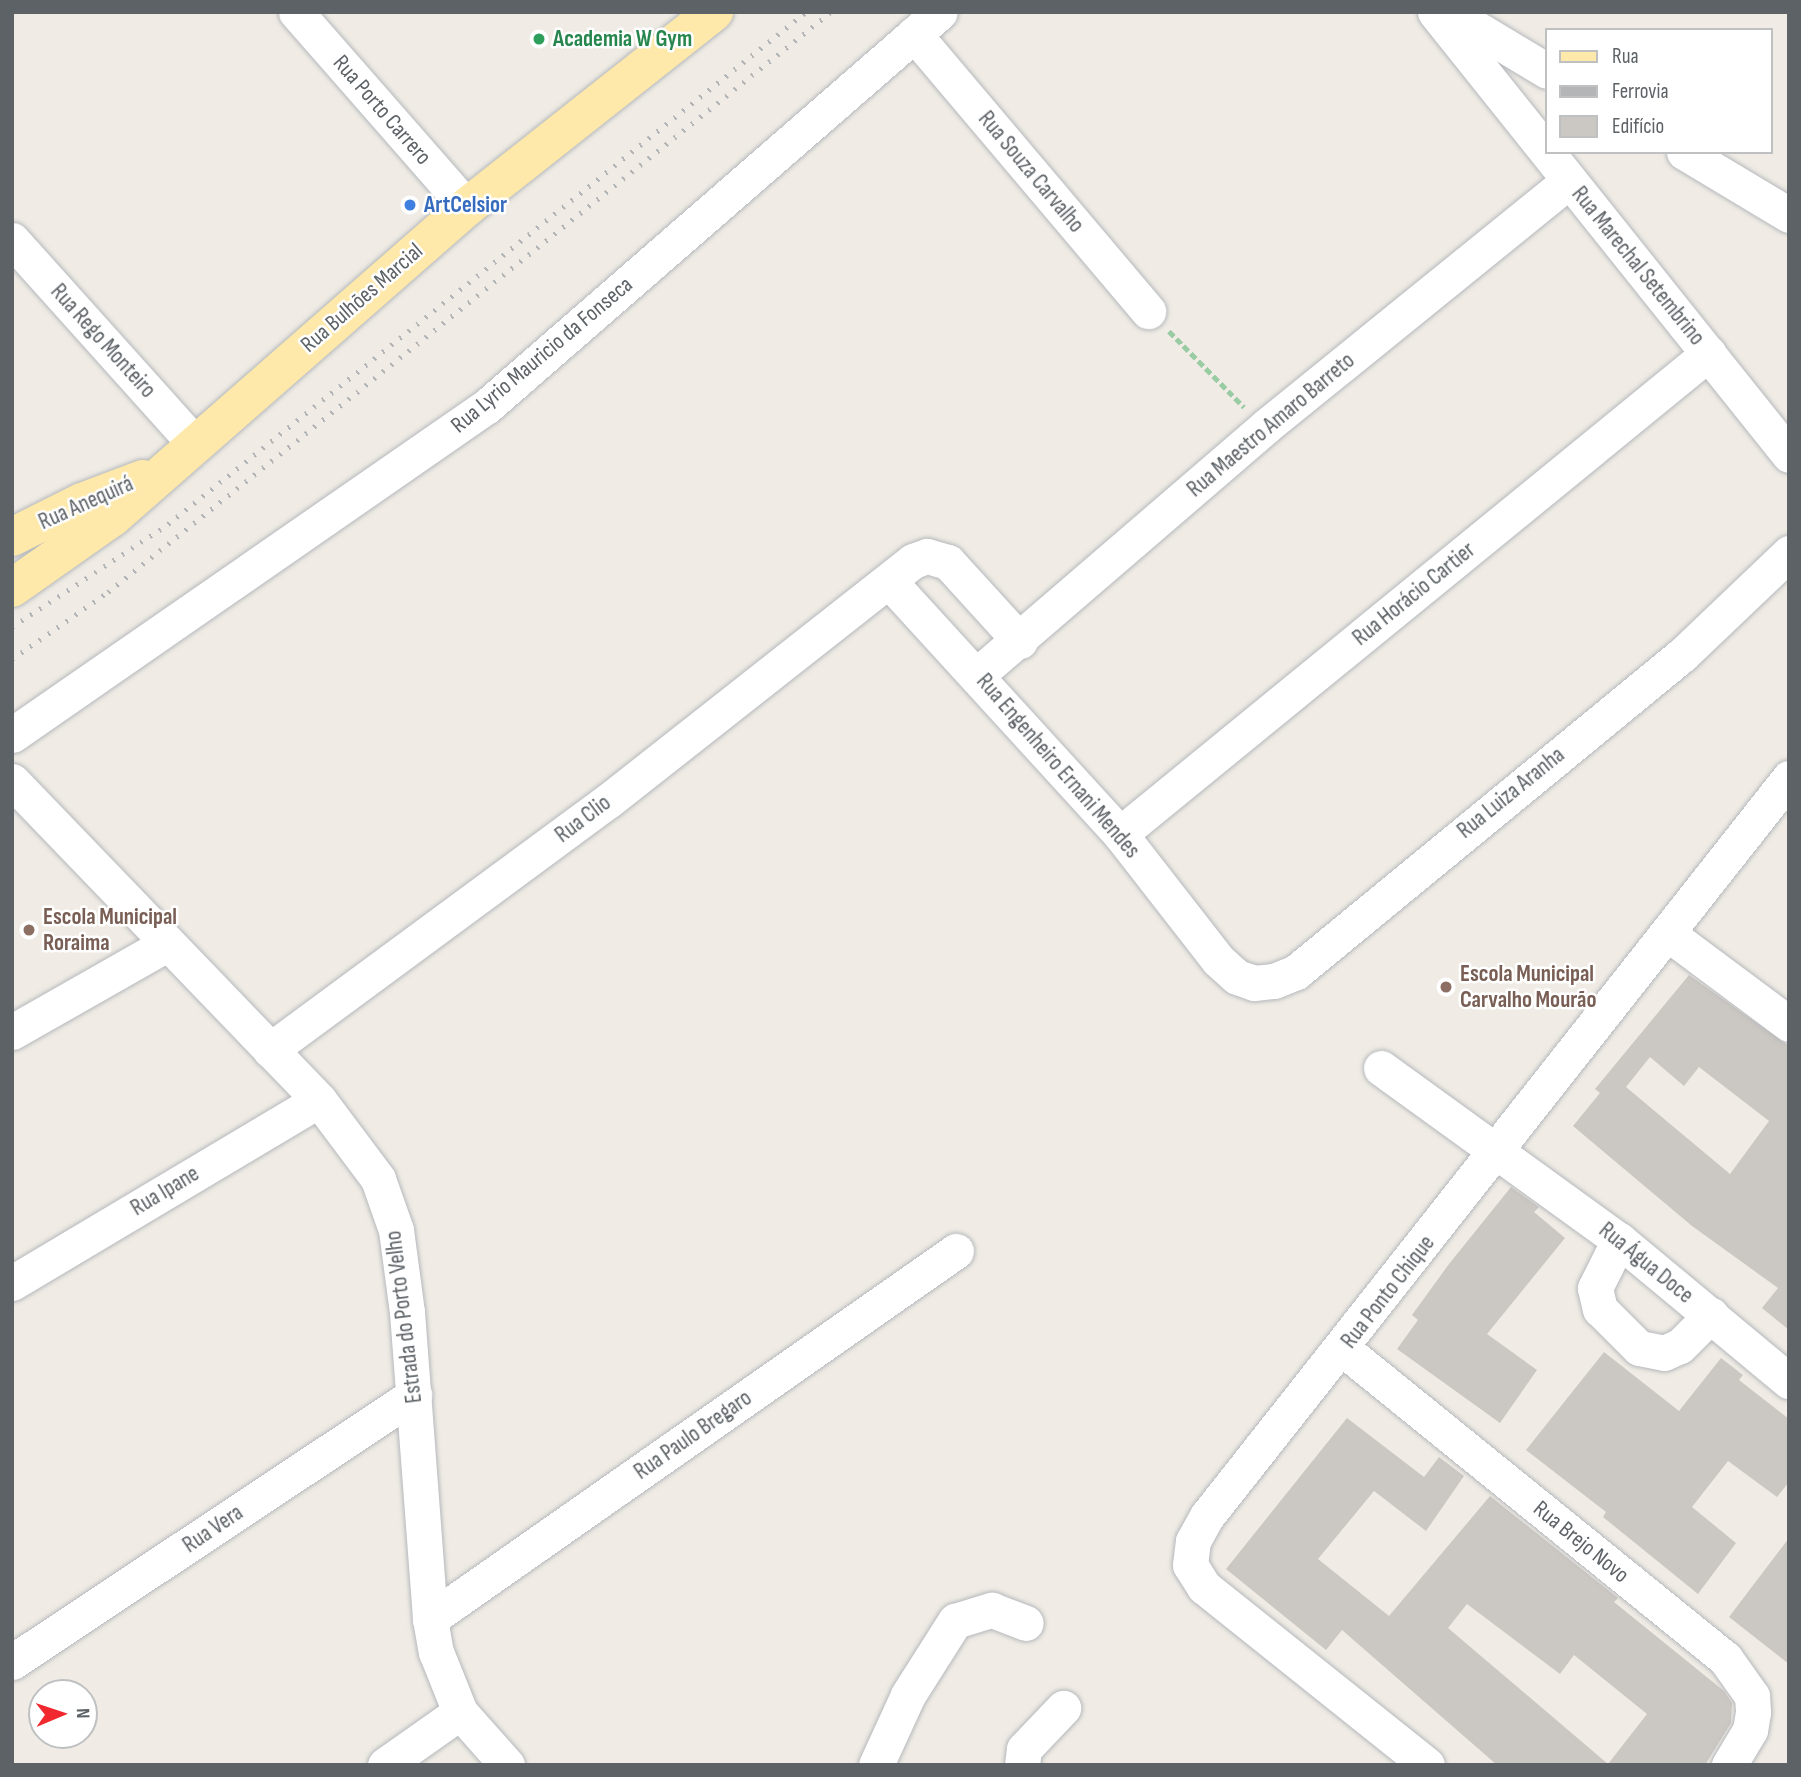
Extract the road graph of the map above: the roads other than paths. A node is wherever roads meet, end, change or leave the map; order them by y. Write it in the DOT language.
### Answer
graph roads {
  1 [pos="296,12"];
  2 [pos="715,12"];
  3 [pos="1435,12"];
  4 [pos="1449,12"];
  5 [pos="927,23"];
  6 [pos="1546,70"];
  7 [pos="1546,90"];
  8 [pos="1522,122"];
  9 [pos="1546,152"];
  10 [pos="1547,154"];
  11 [pos="1687,154"];
  12 [pos="1569,181"];
  13 [pos="467,207"];
  14 [pos="1789,215"];
  15 [pos="12,240"];
  16 [pos="1148,311"];
  17 [pos="1709,353"];
  18 [pos="194,443"];
  19 [pos="1789,455"];
  20 [pos="161,472"];
  21 [pos="12,537"];
  22 [pos="1789,553"];
  23 [pos="889,581"];
  24 [pos="12,587"];
  25 [pos="1020,641"];
  26 [pos="978,674"];
  27 [pos="12,735"];
  28 [pos="1789,778"];
  29 [pos="12,781"];
  30 [pos="1120,834"];
  31 [pos="1667,933"];
  32 [pos="167,944"];
  33 [pos="1219,960"];
  34 [pos="1789,1024"];
  35 [pos="12,1032"];
  36 [pos="270,1050"];
  37 [pos="1381,1068"];
  38 [pos="318,1100"];
  39 [pos="1499,1151"];
  40 [pos="1619,1240"];
  41 [pos="956,1251"];
  42 [pos="12,1283"];
  43 [pos="1711,1315"];
  44 [pos="1343,1349"];
  45 [pos="1789,1381"];
  46 [pos="414,1395"];
  47 [pos="430,1619"];
  48 [pos="1026,1623"];
  49 [pos="12,1662"];
  50 [pos="1063,1709"];
  51 [pos="460,1712"];
  52 [pos="385,1765"];
  53 [pos="508,1765"];
  54 [pos="876,1765"];
  55 [pos="1022,1765"];
  56 [pos="1427,1765"];
  57 [pos="1729,1765"];
  1 -- 13 [label="street, Rua Porto Carrero"];
  2 -- 13 [label="main road, Rua Bulhões Marcial"];
  3 -- 8 [label="street, Rua Marechal Setembrino"];
  4 -- 6 [label="street"];
  5 -- 16 [label="street, Rua Souza Carvalho"];
  5 -- 27 [label="street, Rua Lyrio Mauricio da Fonseca"];
  7 -- 8 [label="street"];
  8 -- 9 [label="street, Rua Marechal Setembrino"];
  10 -- 12 [label="street, Rua Marechal Setembrino"];
  11 -- 14 [label="street"];
  12 -- 17 [label="street, Rua Marechal Setembrino"];
  12 -- 25 [label="street, Rua Maestro Amaro Barreto"];
  13 -- 18 [label="main road, Rua Bulhões Marcial"];
  15 -- 18 [label="street, Rua Rego Monteiro"];
  17 -- 19 [label="street, Rua Marechal Setembrino"];
  17 -- 30 [label="street, Rua Horácio Cartier"];
  18 -- 20 [label="main road, Rua Bulhões Marcial"];
  20 -- 21 [label="main road, Rua Anequirá"];
  20 -- 24 [label="main road, Rua Bulhões Marcial"];
  22 -- 33 [label="street, Rua Luiza Aranha"];
  23 -- 25 [label="street, Rua Clio"];
  23 -- 26 [label="street, Rua Engenheiro Ernani Mendes"];
  23 -- 36 [label="street, Rua Clio"];
  25 -- 26 [label="street, Rua Maestro Amaro Barreto"];
  26 -- 30 [label="street, Rua Engenheiro Ernani Mendes"];
  28 -- 31 [label="street, Rua Ponto Chique"];
  29 -- 32 [label="street, Estrada do Porto Velho"];
  30 -- 33 [label="street, Rua Engenheiro Ernani Mendes"];
  31 -- 34 [label="street"];
  31 -- 39 [label="street, Rua Ponto Chique"];
  32 -- 35 [label="street"];
  32 -- 36 [label="street, Estrada do Porto Velho"];
  36 -- 38 [label="street, Estrada do Porto Velho"];
  37 -- 39 [label="street, Rua Água Doce"];
  38 -- 42 [label="street, Rua Ipane"];
  38 -- 46 [label="street, Estrada do Porto Velho"];
  39 -- 40 [label="street, Rua Água Doce"];
  39 -- 44 [label="street, Rua Ponto Chique"];
  40 -- 43 [label="street, Rua Água Doce"];
  40 -- 43 [label="street"];
  41 -- 47 [label="street, Rua Paulo Bregaro"];
  43 -- 45 [label="street, Rua Água Doce"];
  44 -- 56 [label="street, Rua Ponto Chique"];
  44 -- 57 [label="street, Rua Brejo Novo"];
  46 -- 47 [label="street, Estrada do Porto Velho"];
  46 -- 49 [label="street, Rua Vera"];
  47 -- 51 [label="street, Estrada do Porto Velho"];
  48 -- 54 [label="street"];
  50 -- 55 [label="street"];
  51 -- 52 [label="street"];
  51 -- 53 [label="street, Estrada do Porto Velho"];
}
